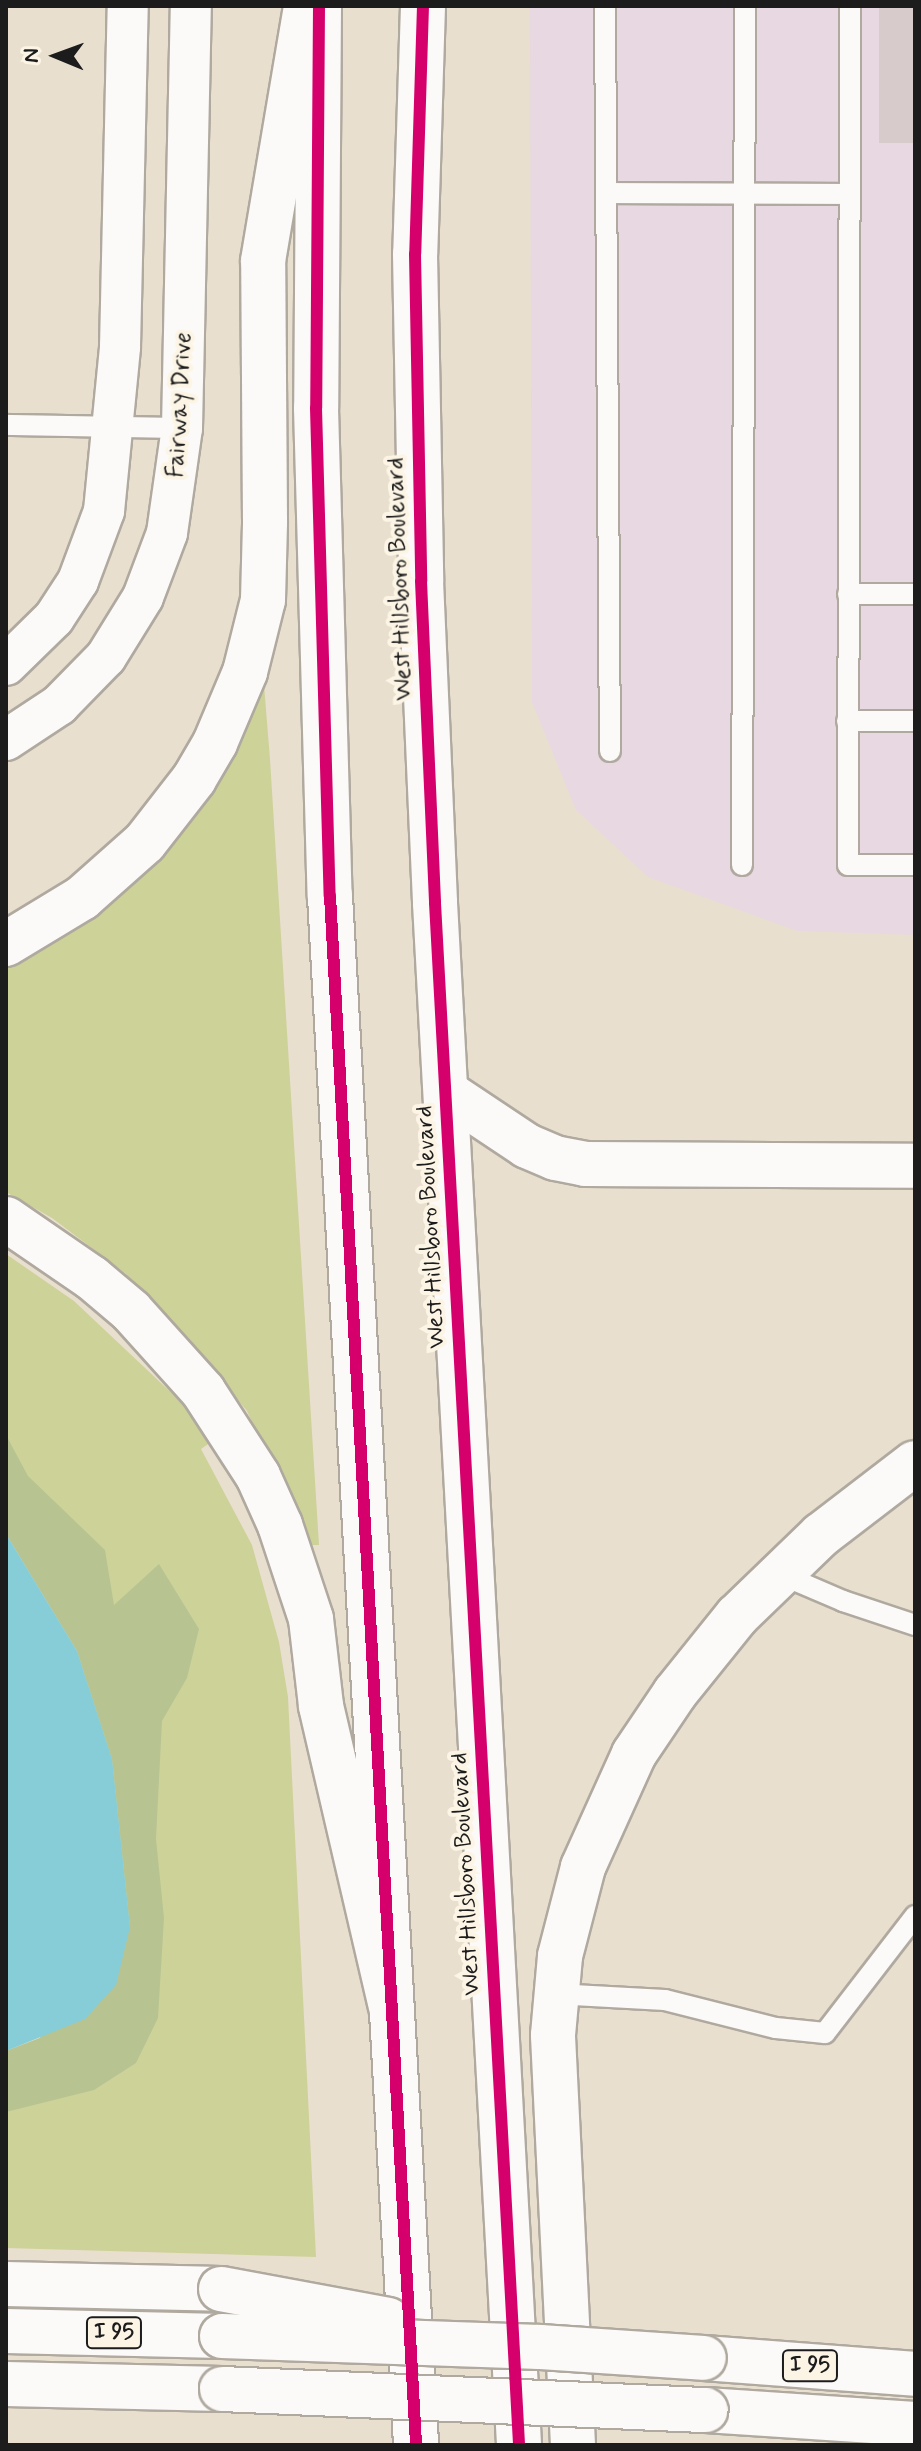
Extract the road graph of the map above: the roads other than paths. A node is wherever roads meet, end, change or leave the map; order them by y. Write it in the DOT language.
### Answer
graph roads {
  1 [pos="128,6"];
  2 [pos="191,6"];
  3 [pos="306,6"];
  4 [pos="319,6"];
  5 [pos="423,6"];
  6 [pos="605,6"];
  7 [pos="745,6"];
  8 [pos="850,6"];
  9 [pos="606,193"];
  10 [pos="745,194"];
  11 [pos="849,194"];
  12 [pos="6,425"];
  13 [pos="114,427"];
  14 [pos="182,428"];
  15 [pos="848,594"];
  16 [pos="915,594"];
  17 [pos="6,665"];
  18 [pos="847,721"];
  19 [pos="915,721"];
  20 [pos="6,740"];
  21 [pos="610,751"];
  22 [pos="742,865"];
  23 [pos="915,865"];
  24 [pos="6,944"];
  25 [pos="446,1092"];
  26 [pos="915,1166"];
  27 [pos="6,1219"];
  28 [pos="915,1463"];
  29 [pos="778,1573"];
  30 [pos="915,1625"];
  31 [pos="915,1916"];
  32 [pos="555,1994"];
  33 [pos="391,2006"];
  34 [pos="6,2284"];
  35 [pos="6,2331"];
  36 [pos="540,2347"];
  37 [pos="915,2374"];
  38 [pos="6,2384"];
  39 [pos="915,2424"];
  40 [pos="416,2445"];
  41 [pos="519,2445"];
  42 [pos="573,2445"];
  1 -- 13 [label="street"];
  2 -- 14 [label="street, Fairway Drive"];
  3 -- 24 [label="main road"];
  4 -- 33 [label="main road"];
  5 -- 25 [label="main road, West Hillsboro Boulevard"];
  6 -- 9 [label="lane"];
  7 -- 10 [label="lane"];
  8 -- 11 [label="lane"];
  9 -- 10 [label="lane"];
  9 -- 21 [label="lane"];
  10 -- 11 [label="lane"];
  10 -- 22 [label="lane"];
  11 -- 15 [label="lane"];
  12 -- 13 [label="lane"];
  13 -- 14 [label="lane"];
  13 -- 17 [label="street"];
  14 -- 20 [label="street, Fairway Drive"];
  15 -- 16 [label="lane"];
  15 -- 18 [label="lane"];
  18 -- 19 [label="lane"];
  18 -- 23 [label="lane"];
  25 -- 26 [label="main road"];
  25 -- 41 [label="main road, West Hillsboro Boulevard"];
  27 -- 33 [label="main road"];
  28 -- 29 [label="main road"];
  29 -- 30 [label="lane"];
  29 -- 32 [label="main road"];
  31 -- 32 [label="lane"];
  32 -- 42 [label="main road"];
  33 -- 40 [label="main road"];
  34 -- 36 [label="main road, bridge"];
  35 -- 36 [label="main road, I 95, bridge"];
  36 -- 37 [label="main road, I 95, bridge"];
  38 -- 39 [label="main road, bridge"];
}
